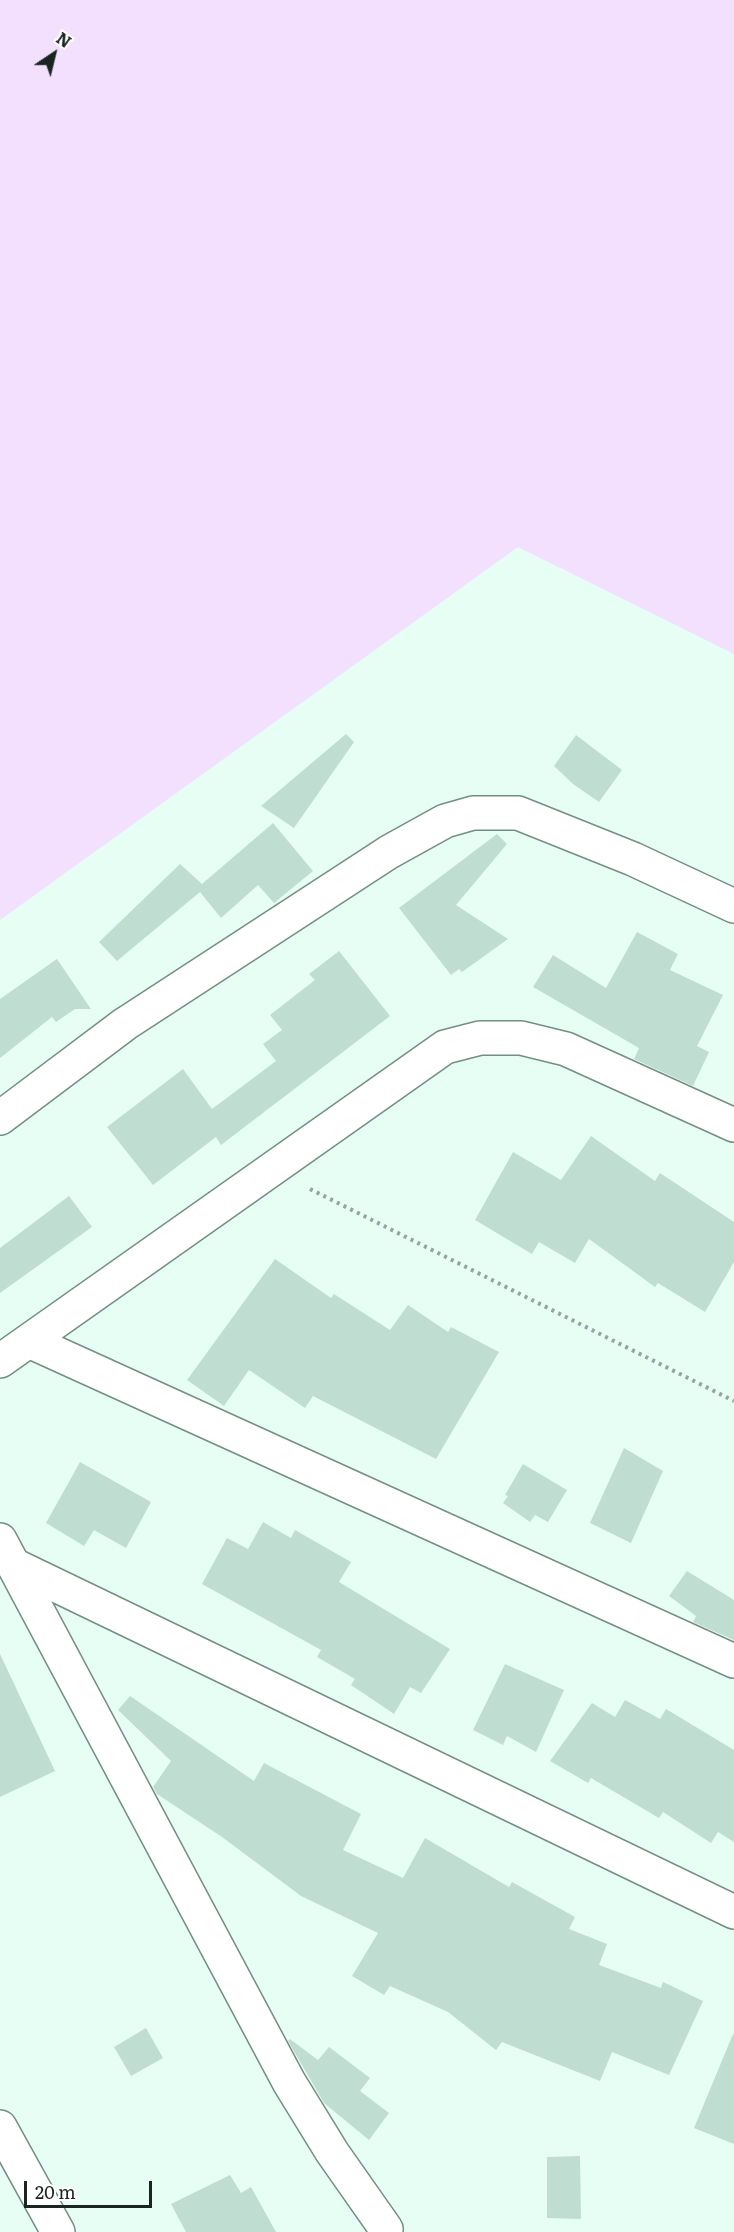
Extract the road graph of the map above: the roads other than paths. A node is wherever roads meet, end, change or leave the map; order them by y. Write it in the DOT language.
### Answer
graph roads {
  1 [pos="734,906"];
  2 [pos="0,1118"];
  3 [pos="734,1125"];
  4 [pos="29,1341"];
  5 [pos="0,1361"];
  6 [pos="8,1553"];
  7 [pos="734,1661"];
  8 [pos="734,1912"];
  9 [pos="0,2127"];
  10 [pos="390,2231"];
  11 [pos="58,2232"];
  1 -- 2 [label="street"];
  3 -- 4 [label="street"];
  4 -- 5 [label="street"];
  4 -- 7 [label="street"];
  6 -- 8 [label="street"];
  6 -- 10 [label="street"];
  9 -- 11 [label="street"];
}
